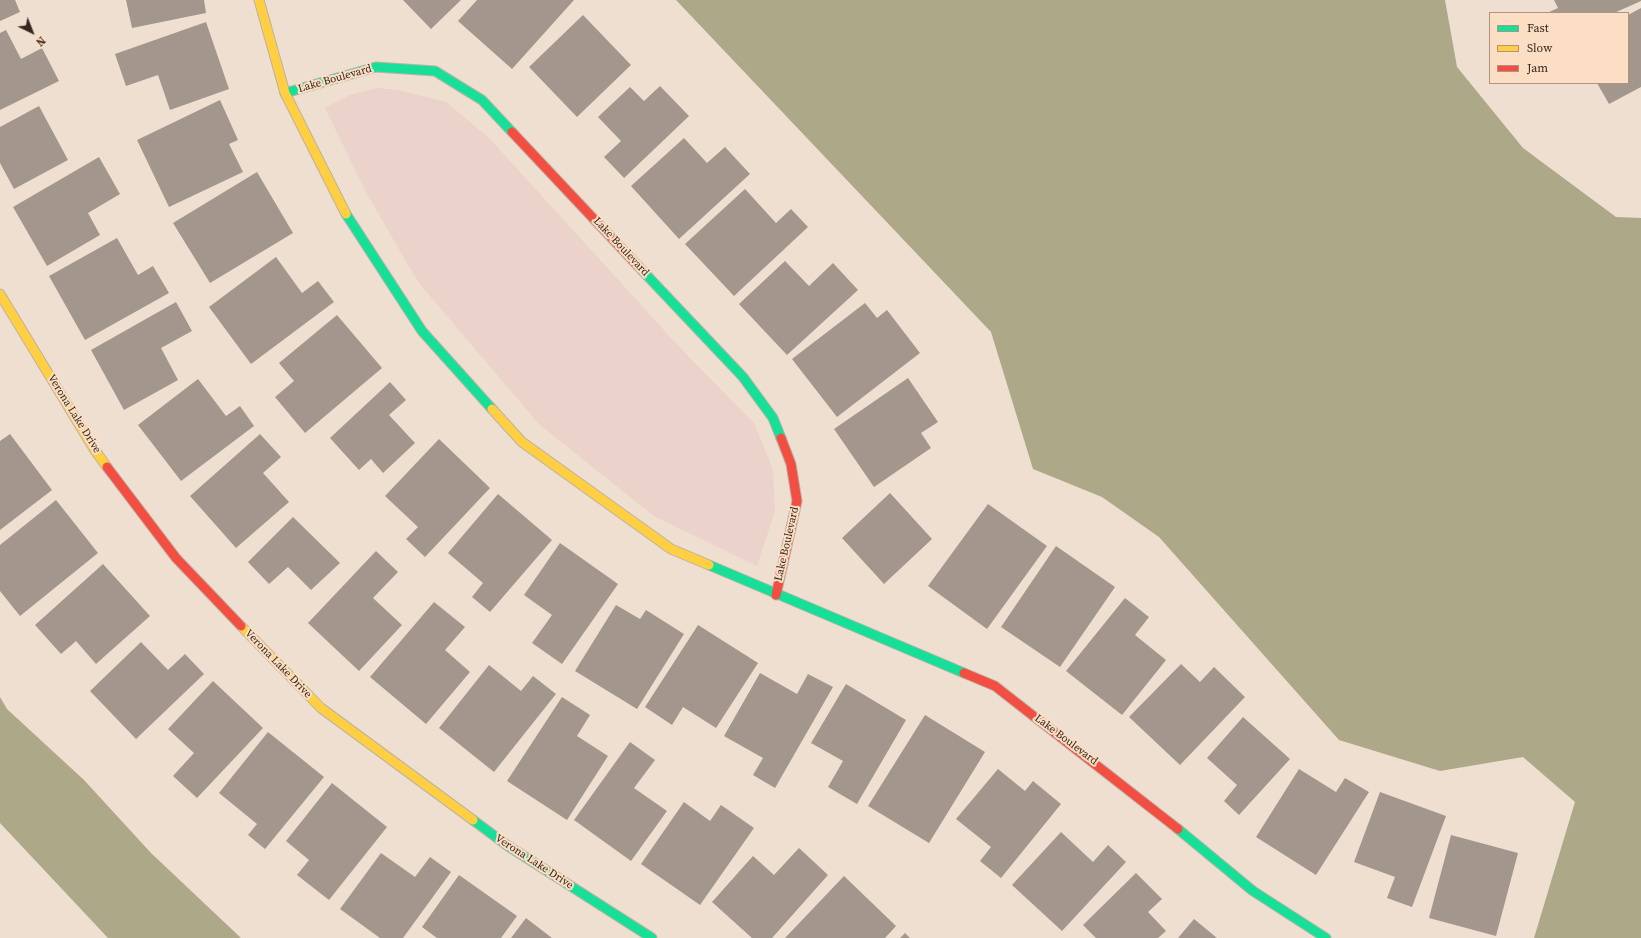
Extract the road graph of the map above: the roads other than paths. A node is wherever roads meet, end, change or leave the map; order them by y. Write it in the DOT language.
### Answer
graph roads {
  1 [pos="259,0"];
  2 [pos="285,93"];
  3 [pos="0,294"];
  4 [pos="776,595"];
  5 [pos="652,938"];
  6 [pos="1326,938"];
  1 -- 2 [label="street, Lake Boulevard"];
  2 -- 4 [label="street, Lake Boulevard"];
  2 -- 4 [label="street, Lake Boulevard"];
  3 -- 5 [label="street, Verona Lake Drive"];
  4 -- 6 [label="street, Lake Boulevard"];
}
